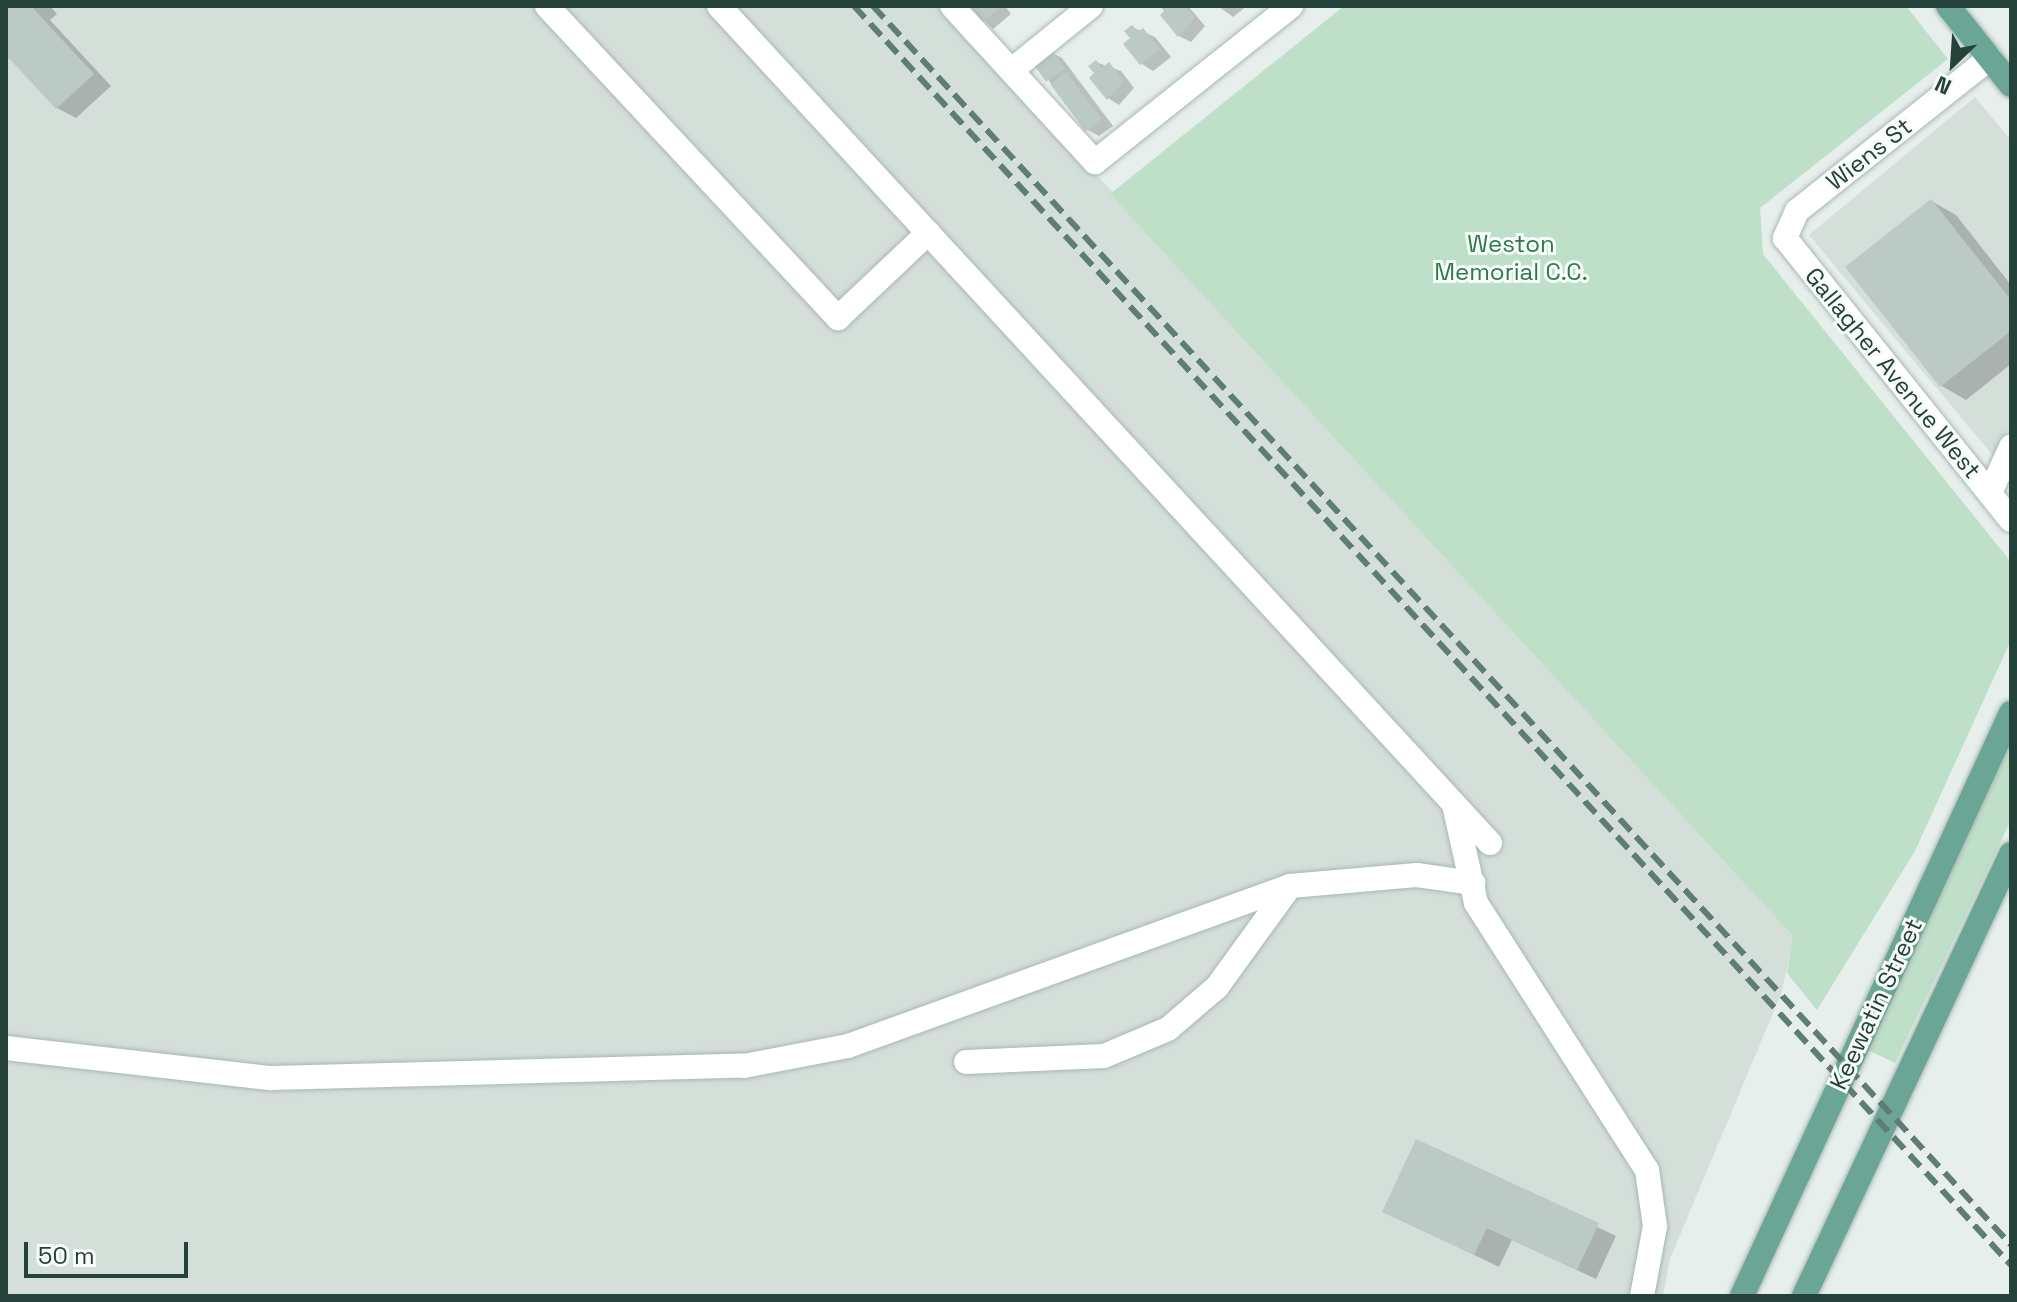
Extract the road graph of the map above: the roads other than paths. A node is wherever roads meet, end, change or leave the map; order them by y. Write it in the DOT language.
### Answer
graph roads {
  1 [pos="547,6"];
  2 [pos="719,6"];
  3 [pos="952,6"];
  4 [pos="1091,6"];
  5 [pos="1291,6"];
  6 [pos="1948,6"];
  7 [pos="1990,58"];
  8 [pos="1013,69"];
  9 [pos="2011,85"];
  10 [pos="1787,223"];
  11 [pos="928,233"];
  12 [pos="2011,447"];
  13 [pos="1990,493"];
  14 [pos="2011,520"];
  15 [pos="2011,713"];
  16 [pos="1453,803"];
  17 [pos="1490,843"];
  18 [pos="2011,854"];
  19 [pos="1473,883"];
  20 [pos="1290,886"];
  21 [pos="6,1048"];
  22 [pos="966,1062"];
  23 [pos="1642,1296"];
  24 [pos="1742,1296"];
  25 [pos="1804,1296"];
  1 -- 11 [label="street"];
  2 -- 11 [label="street"];
  3 -- 8 [label="street"];
  4 -- 8 [label="street"];
  5 -- 8 [label="street"];
  6 -- 7 [label="main road"];
  7 -- 9 [label="main road"];
  7 -- 10 [label="street, Wiens St"];
  10 -- 13 [label="street, Gallagher Avenue West"];
  11 -- 16 [label="street"];
  12 -- 13 [label="street"];
  13 -- 14 [label="street, Gallagher Avenue West"];
  15 -- 24 [label="main road, Keewatin Street"];
  16 -- 17 [label="street"];
  16 -- 19 [label="street"];
  18 -- 25 [label="main road"];
  19 -- 20 [label="street"];
  19 -- 23 [label="street"];
  20 -- 21 [label="street"];
  20 -- 22 [label="street"];
}
